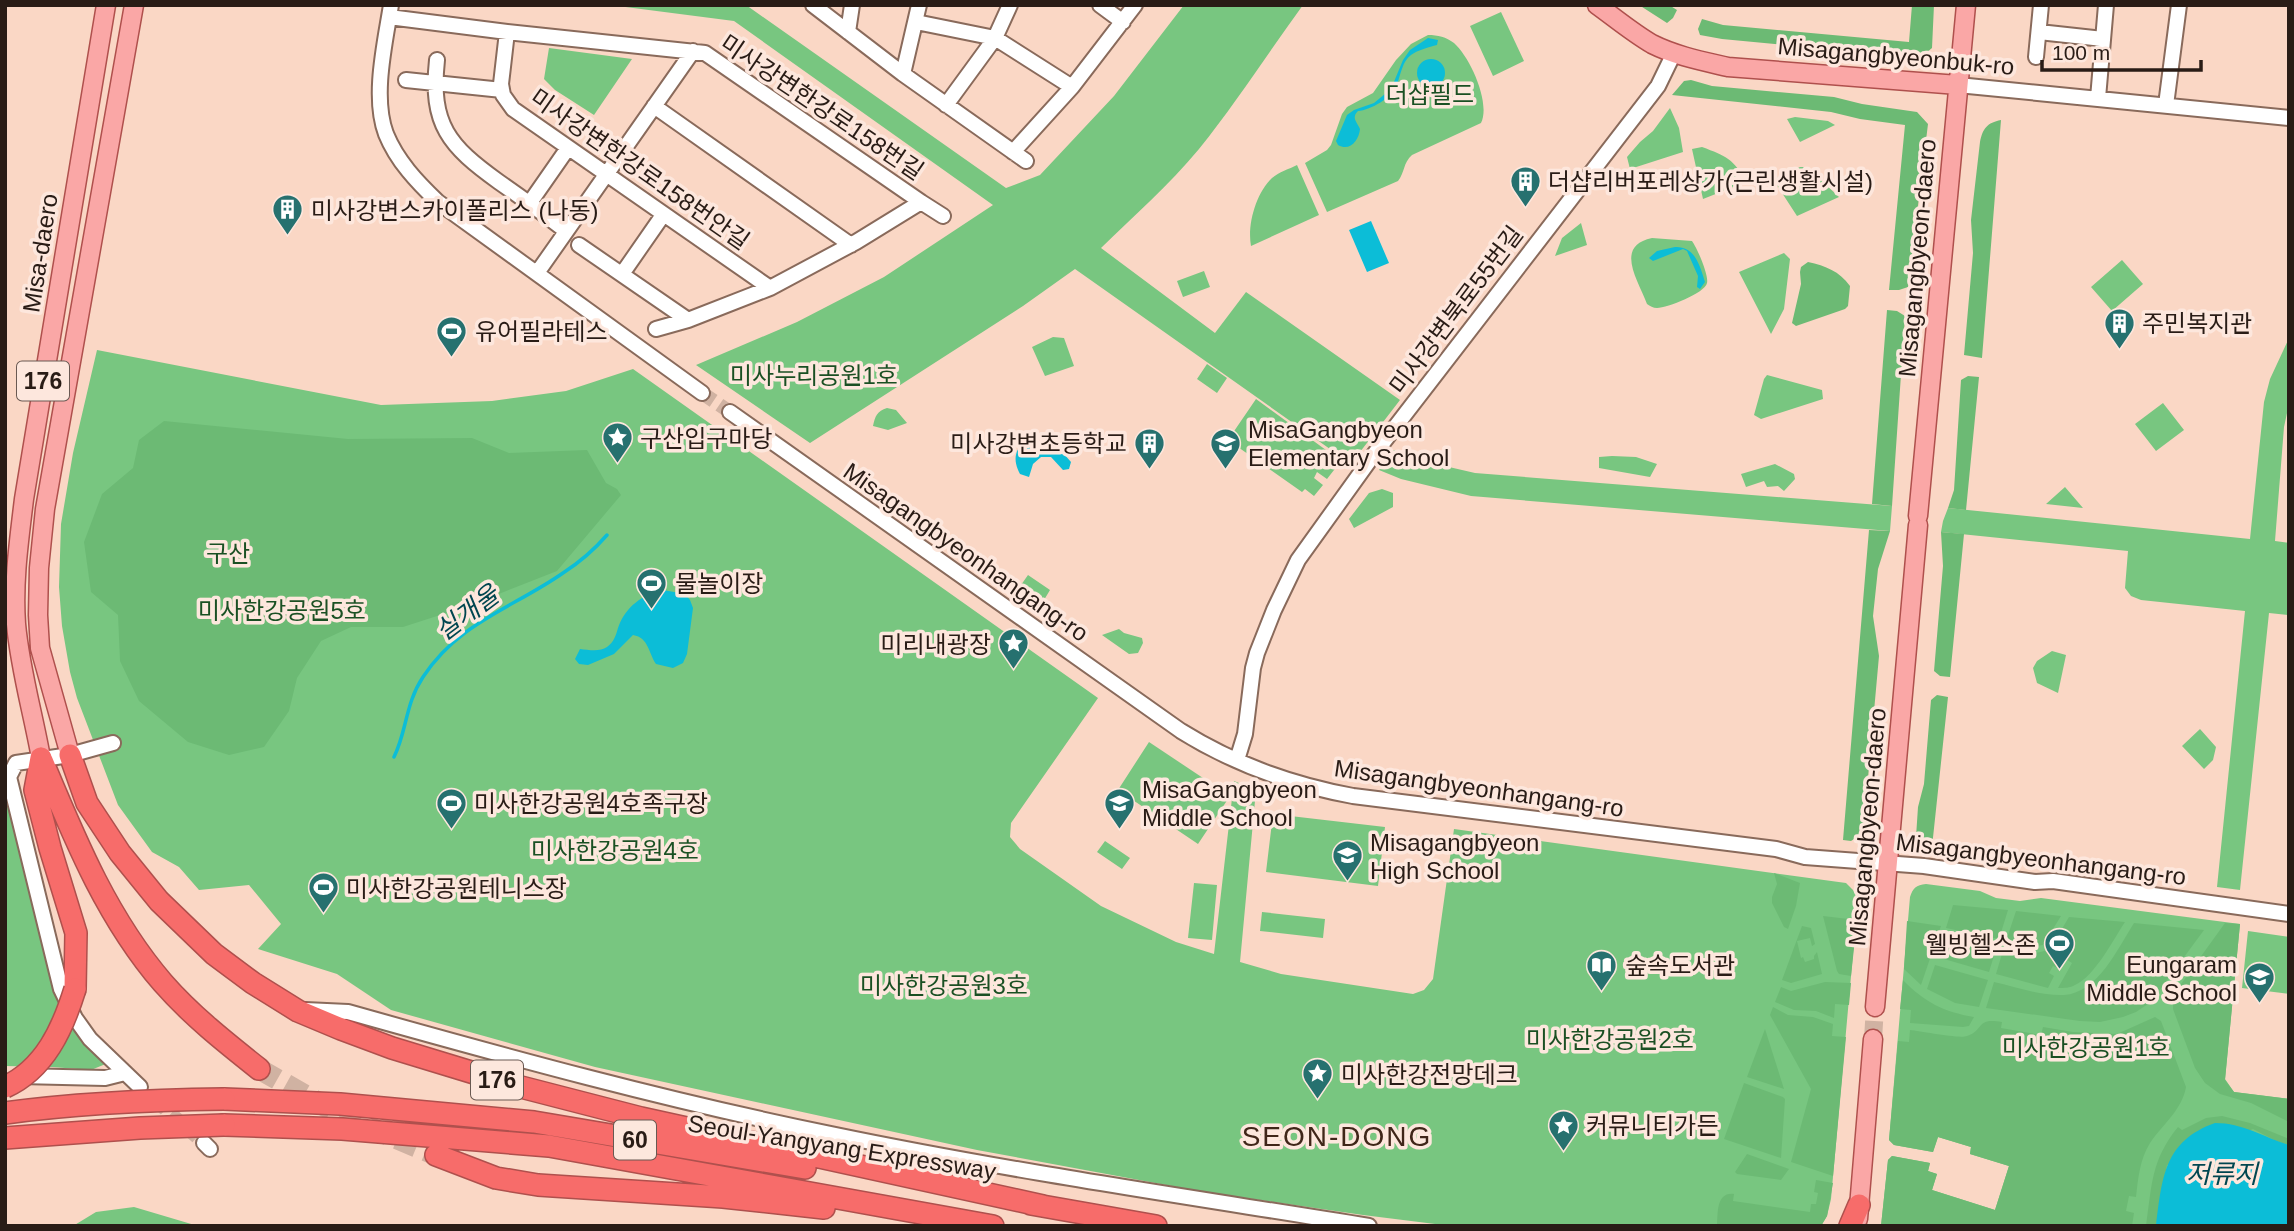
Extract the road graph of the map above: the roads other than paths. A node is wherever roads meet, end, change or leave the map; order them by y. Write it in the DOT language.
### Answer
graph roads {
  1 [pos="106,5"];
  2 [pos="134,5"];
  3 [pos="813,5"];
  4 [pos="852,5"];
  5 [pos="919,5"];
  6 [pos="1010,5"];
  7 [pos="1100,5"];
  8 [pos="1135,5"];
  9 [pos="1597,5"];
  10 [pos="1966,5"];
  11 [pos="2041,5"];
  12 [pos="2106,5"];
  13 [pos="2179,5"];
  14 [pos="390,11"];
  15 [pos="916,22"];
  16 [pos="1123,22"];
  17 [pos="507,32"];
  18 [pos="848,32"];
  19 [pos="2039,33"];
  20 [pos="995,38"];
  21 [pos="2103,39"];
  22 [pos="693,51"];
  23 [pos="1674,53"];
  24 [pos="2036,57"];
  25 [pos="438,61"];
  26 [pos="903,74"];
  27 [pos="406,80"];
  28 [pos="435,83"];
  29 [pos="1958,85"];
  30 [pos="1072,87"];
  31 [pos="502,90"];
  32 [pos="2098,98"];
  33 [pos="946,104"];
  34 [pos="654,106"];
  35 [pos="2166,106"];
  36 [pos="2289,118"];
  37 [pos="568,148"];
  38 [pos="1013,152"];
  39 [pos="1026,161"];
  40 [pos="606,175"];
  41 [pos="921,202"];
  42 [pos="529,204"];
  43 [pos="663,215"];
  44 [pos="943,216"];
  45 [pos="566,230"];
  46 [pos="579,245"];
  47 [pos="851,245"];
  48 [pos="537,273"];
  49 [pos="622,274"];
  50 [pos="770,288"];
  51 [pos="688,320"];
  52 [pos="656,329"];
  53 [pos="702,393"];
  54 [pos="730,412"];
  55 [pos="113,743"];
  56 [pos="70,755"];
  57 [pos="41,758"];
  58 [pos="1237,760"];
  59 [pos="1888,863"];
  60 [pos="2289,914"];
  61 [pos="1875,1007"];
  62 [pos="298,1010"];
  63 [pos="1873,1039"];
  64 [pos="259,1069"];
  65 [pos="125,1073"];
  66 [pos="7,1082"];
  67 [pos="140,1087"];
  68 [pos="5,1113"];
  69 [pos="5,1138"];
  70 [pos="436,1155"];
  71 [pos="1044,1206"];
  72 [pos="1854,1220"];
  73 [pos="970,1226"];
  74 [pos="993,1226"];
  75 [pos="1156,1226"];
  76 [pos="1369,1226"];
  1 -- 57 [label="main road, Misa-daero / 176"];
  2 -- 56 [label="main road, Misa-daero / 176"];
  3 -- 18 [label="street"];
  4 -- 18 [label="street"];
  5 -- 15 [label="street"];
  6 -- 20 [label="street"];
  7 -- 16 [label="street"];
  8 -- 16 [label="street"];
  9 -- 23 [label="main road, Misagangbyeonbuk-ro"];
  10 -- 29 [label="main road, Misagangbyeon-daero"];
  11 -- 19 [label="street"];
  12 -- 21 [label="street"];
  13 -- 35 [label="street"];
  14 -- 17 [label="street, 미사강변한강로158번길"];
  14 -- 48 [label="street"];
  15 -- 20 [label="street"];
  15 -- 26 [label="street"];
  16 -- 30 [label="street"];
  17 -- 22 [label="street, 미사강변한강로158번길"];
  17 -- 31 [label="street, 미사강변한강로158번안길"];
  18 -- 26 [label="street"];
  19 -- 21 [label="street"];
  19 -- 24 [label="street"];
  20 -- 30 [label="street"];
  20 -- 33 [label="street"];
  21 -- 32 [label="street"];
  22 -- 34 [label="street"];
  22 -- 41 [label="street, 미사강변한강로158번길"];
  23 -- 29 [label="main road, Misagangbyeonbuk-ro"];
  23 -- 58 [label="street, 미사강변북로55번길"];
  25 -- 28 [label="street"];
  26 -- 33 [label="street"];
  27 -- 28 [label="street"];
  28 -- 31 [label="street"];
  28 -- 42 [label="street"];
  29 -- 32 [label="street, Misagangbyeonbuk-ro"];
  29 -- 59 [label="main road, Misagangbyeon-daero"];
  30 -- 38 [label="street"];
  31 -- 37 [label="street, 미사강변한강로158번안길"];
  32 -- 35 [label="street, Misagangbyeonbuk-ro"];
  33 -- 38 [label="street"];
  34 -- 40 [label="street"];
  34 -- 47 [label="street"];
  35 -- 36 [label="street, Misagangbyeonbuk-ro"];
  37 -- 40 [label="street, 미사강변한강로158번안길"];
  37 -- 42 [label="street"];
  38 -- 39 [label="street"];
  40 -- 43 [label="street, 미사강변한강로158번안길"];
  40 -- 45 [label="street"];
  41 -- 44 [label="street"];
  41 -- 47 [label="street, 미사강변한강로158번길"];
  42 -- 45 [label="street"];
  43 -- 49 [label="street"];
  43 -- 50 [label="street, 미사강변한강로158번안길"];
  45 -- 48 [label="street"];
  46 -- 49 [label="street"];
  47 -- 50 [label="street, 미사강변한강로158번길"];
  48 -- 53 [label="street"];
  49 -- 51 [label="street"];
  50 -- 51 [label="street, 미사강변한강로158번길"];
  51 -- 52 [label="street, 미사강변한강로158번길"];
  54 -- 58 [label="street, Misagangbyeonhangang-ro"];
  55 -- 56 [label="street"];
  56 -- 57 [label="street"];
  56 -- 62 [label="highway, 176"];
  57 -- 64 [label="highway, 176"];
  57 -- 65 [label="street"];
  57 -- 66 [label="highway, bridge"];
  58 -- 59 [label="street, Misagangbyeonhangang-ro"];
  59 -- 60 [label="street, Misagangbyeonhangang-ro"];
  59 -- 61 [label="main road, Misagangbyeon-daero"];
  62 -- 71 [label="highway, 176"];
  62 -- 76 [label="street"];
  63 -- 72 [label="main road"];
  65 -- 66 [label="street"];
  65 -- 67 [label="street"];
  68 -- 71 [label="highway, Seoul-Yangyang Expressway / 60, bridge"];
  69 -- 74 [label="highway, Seoul-Yangyang Expressway / 60, bridge"];
  70 -- 73 [label="highway"];
  71 -- 75 [label="highway, 60"];
}
